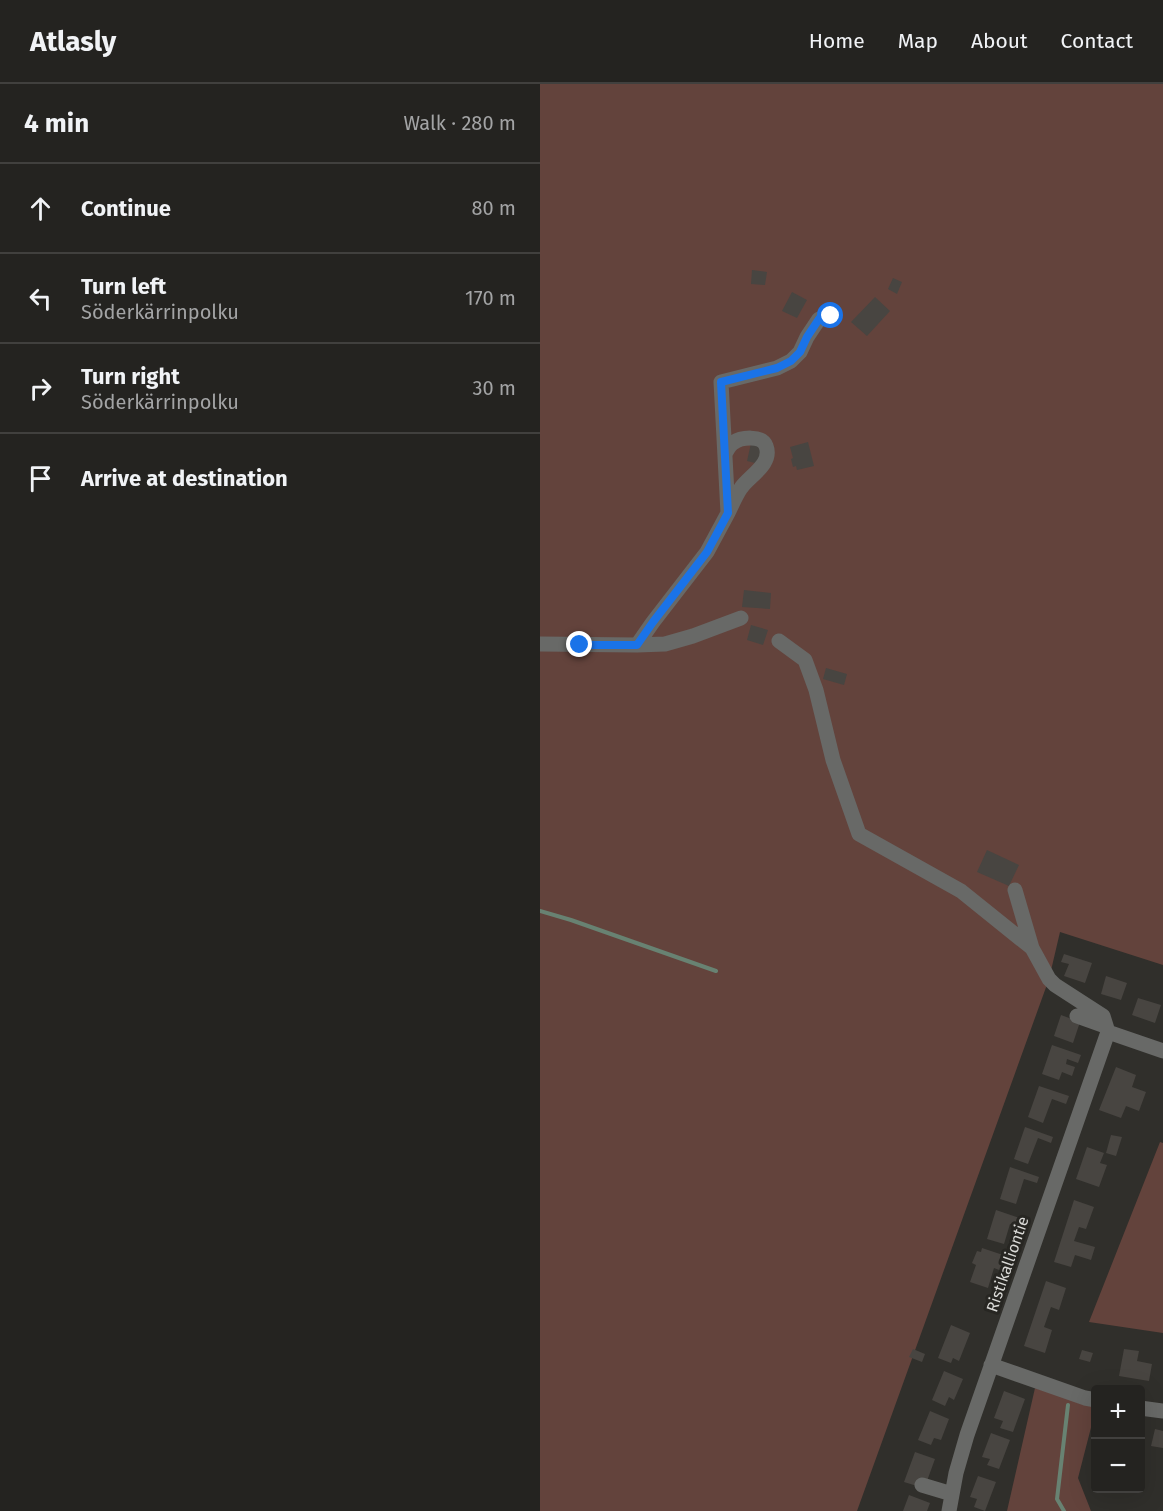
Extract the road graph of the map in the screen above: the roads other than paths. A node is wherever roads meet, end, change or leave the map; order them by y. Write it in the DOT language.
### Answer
graph roads {
  1 [pos="831,316"];
  2 [pos="724,454"];
  3 [pos="728,513"];
  4 [pos="741,618"];
  5 [pos="779,641"];
  6 [pos="540,644"];
  7 [pos="637,645"];
  8 [pos="1015,890"];
  9 [pos="1032,948"];
  10 [pos="1077,1016"];
  11 [pos="1106,1029"];
  12 [pos="1163,1051"];
  13 [pos="991,1365"];
  14 [pos="1091,1399"];
  15 [pos="1145,1409"];
  16 [pos="1163,1411"];
  17 [pos="922,1485"];
  18 [pos="952,1494"];
  19 [pos="949,1511"];
  1 -- 2 [label="street"];
  2 -- 3 [label="street"];
  2 -- 3 [label="street"];
  3 -- 7 [label="street"];
  4 -- 7 [label="street"];
  5 -- 9 [label="street"];
  6 -- 7 [label="street"];
  8 -- 9 [label="street"];
  9 -- 11 [label="street"];
  10 -- 11 [label="street"];
  11 -- 12 [label="street"];
  11 -- 13 [label="street, Ristikalliontie"];
  13 -- 14 [label="street"];
  13 -- 18 [label="street, Ristikalliontie"];
  15 -- 16 [label="street"];
  17 -- 18 [label="street"];
  18 -- 19 [label="street, Ristikalliontie"];
}
